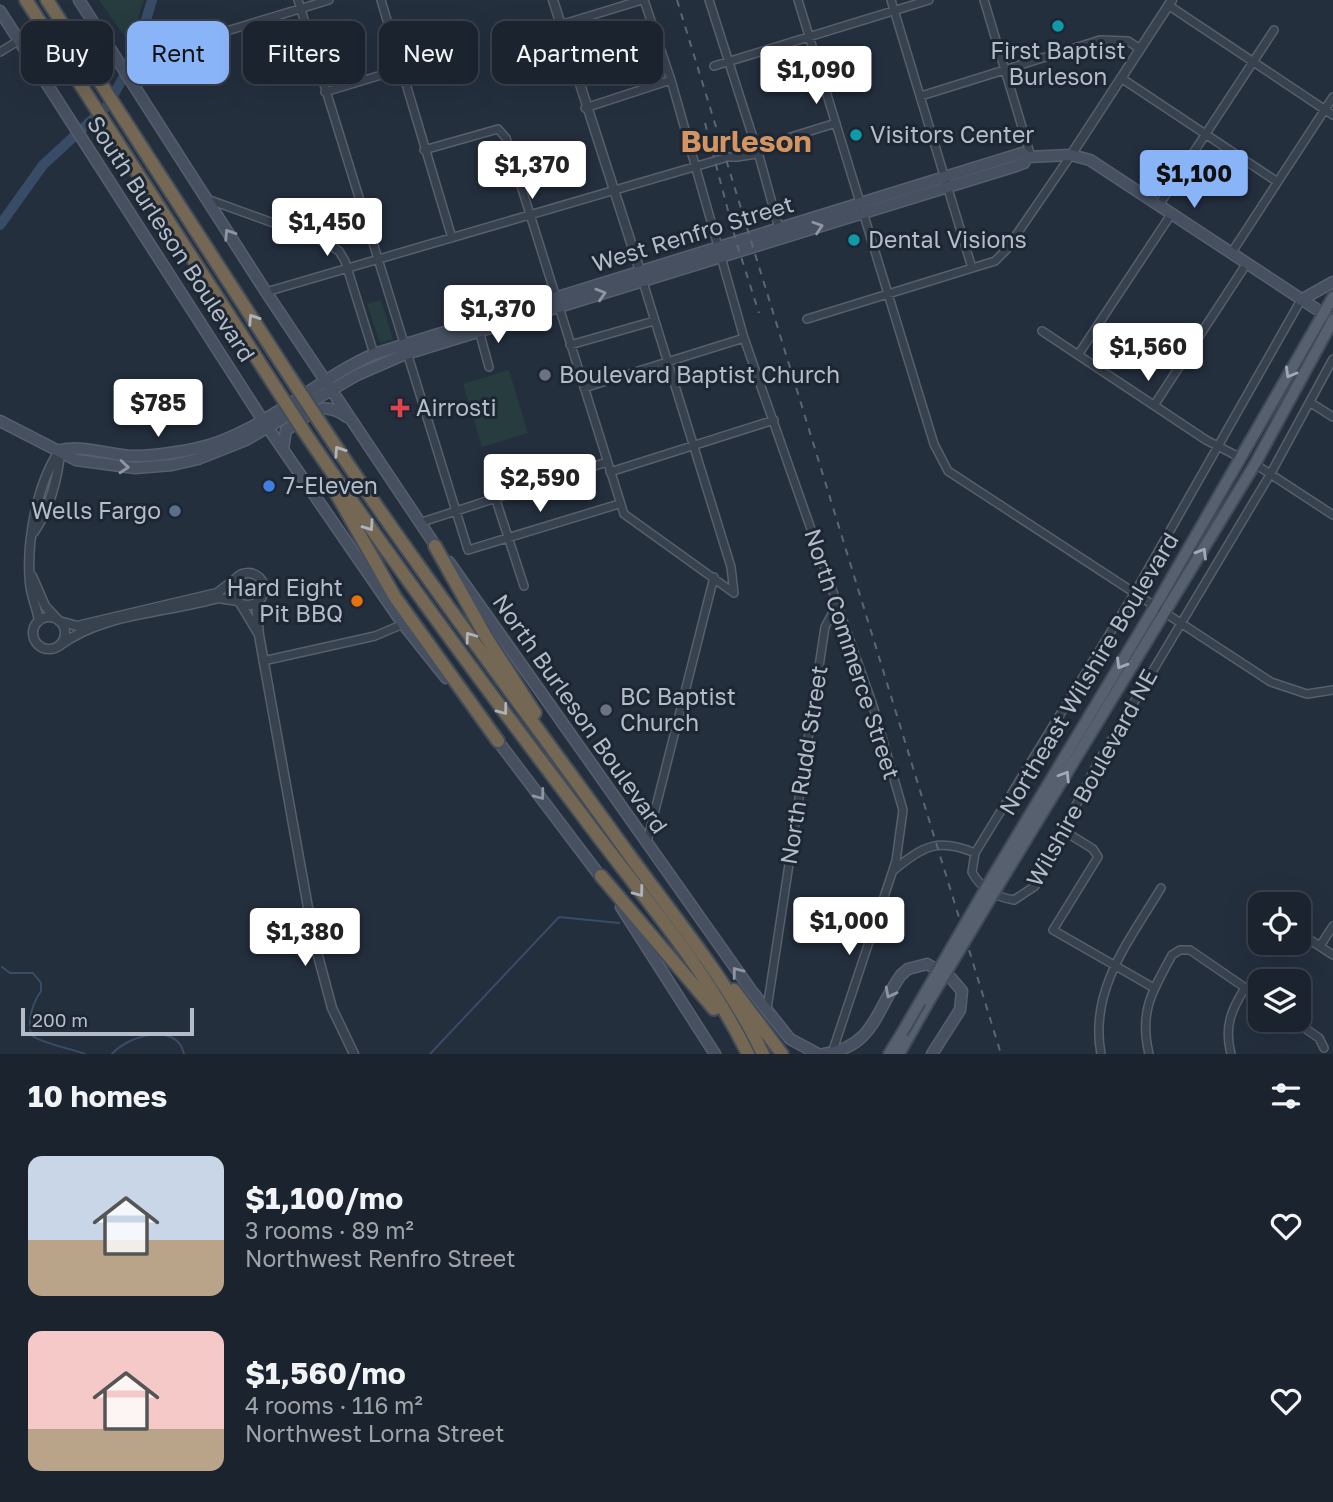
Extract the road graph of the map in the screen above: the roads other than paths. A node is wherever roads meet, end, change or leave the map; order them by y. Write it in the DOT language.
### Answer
graph roads {
  1 [pos="26,0"];
  2 [pos="47,0"];
  3 [pos="79,0"];
  4 [pos="329,0"];
  5 [pos="380,0"];
  6 [pos="553,0"];
  7 [pos="643,0"];
  8 [pos="709,0"];
  9 [pos="798,0"];
  10 [pos="891,0"];
  11 [pos="929,0"];
  12 [pos="984,0"];
  13 [pos="1170,3"];
  14 [pos="299,4"];
  15 [pos="0,10"];
  16 [pos="894,11"];
  17 [pos="386,21"];
  18 [pos="559,21"];
  19 [pos="573,21"];
  20 [pos="1274,30"];
  21 [pos="229,31"];
  22 [pos="810,38"];
  23 [pos="18,41"];
  24 [pos="1140,48"];
  25 [pos="0,52"];
  26 [pos="1253,60"];
  27 [pos="728,62"];
  28 [pos="714,66"];
  29 [pos="1006,70"];
  30 [pos="379,76"];
  31 [pos="1121,78"];
  32 [pos="671,80"];
  33 [pos="405,84"];
  34 [pos="578,84"];
  35 [pos="325,92"];
  36 [pos="920,96"];
  37 [pos="1333,97"];
  38 [pos="586,108"];
  39 [pos="1325,110"];
  40 [pos="1333,115"];
  41 [pos="836,122"];
  42 [pos="1204,133"];
  43 [pos="758,147"];
  44 [pos="424,150"];
  45 [pos="1071,155"];
  46 [pos="1029,157"];
  47 [pos="694,167"];
  48 [pos="1276,181"];
  49 [pos="948,182"];
  50 [pos="614,191"];
  51 [pos="207,199"];
  52 [pos="1159,205"];
  53 [pos="864,208"];
  54 [pos="1172,213"];
  55 [pos="529,216"];
  56 [pos="780,234"];
  57 [pos="452,238"];
  58 [pos="720,252"];
  59 [pos="1232,252"];
  60 [pos="377,257"];
  61 [pos="1247,263"];
  62 [pos="346,267"];
  63 [pos="972,268"];
  64 [pos="642,277"];
  65 [pos="1333,282"];
  66 [pos="267,292"];
  67 [pos="890,293"];
  68 [pos="1333,297"];
  69 [pos="1301,300"];
  70 [pos="557,302"];
  71 [pos="1330,318"];
  72 [pos="807,319"];
  73 [pos="654,321"];
  74 [pos="478,326"];
  75 [pos="1042,331"];
  76 [pos="744,338"];
  77 [pos="570,345"];
  78 [pos="406,349"];
  79 [pos="374,354"];
  80 [pos="1078,355"];
  81 [pos="1333,359"];
  82 [pos="666,362"];
  83 [pos="489,367"];
  84 [pos="328,385"];
  85 [pos="584,388"];
  86 [pos="1311,402"];
  87 [pos="1155,404"];
  88 [pos="1333,417"];
  89 [pos="350,419"];
  90 [pos="774,420"];
  91 [pos="0,421"];
  92 [pos="265,424"];
  93 [pos="303,430"];
  94 [pos="693,446"];
  95 [pos="203,447"];
  96 [pos="1220,447"];
  97 [pos="283,449"];
  98 [pos="60,450"];
  99 [pos="1241,458"];
  100 [pos="607,462"];
  101 [pos="1255,464"];
  102 [pos="156,467"];
  103 [pos="610,472"];
  104 [pos="1271,473"];
  105 [pos="495,497"];
  106 [pos="619,504"];
  107 [pos="455,510"];
  108 [pos="1333,515"];
  109 [pos="419,523"];
  110 [pos="510,538"];
  111 [pos="435,546"];
  112 [pos="30,569"];
  113 [pos="238,577"];
  114 [pos="714,577"];
  115 [pos="524,586"];
  116 [pos="1134,594"];
  117 [pos="239,602"];
  118 [pos="256,603"];
  119 [pos="1156,605"];
  120 [pos="836,606"];
  121 [pos="1167,611"];
  122 [pos="39,621"];
  123 [pos="59,621"];
  124 [pos="1181,621"];
  125 [pos="403,624"];
  126 [pos="259,635"];
  127 [pos="59,646"];
  128 [pos="263,661"];
  129 [pos="1333,690"];
  130 [pos="498,741"];
  131 [pos="597,810"];
  132 [pos="1064,831"];
  133 [pos="647,842"];
  134 [pos="975,853"];
  135 [pos="893,870"];
  136 [pos="1000,873"];
  137 [pos="601,876"];
  138 [pos="1161,888"];
  139 [pos="664,904"];
  140 [pos="1333,926"];
  141 [pos="1311,940"];
  142 [pos="1320,946"];
  143 [pos="1333,955"];
  144 [pos="1114,965"];
  145 [pos="1154,988"];
  146 [pos="1245,988"];
  147 [pos="1248,990"];
  148 [pos="767,1009"];
  149 [pos="1310,1032"];
  150 [pos="1324,1048"];
  151 [pos="828,1053"];
  152 [pos="354,1054"];
  153 [pos="715,1054"];
  154 [pos="746,1054"];
  155 [pos="764,1054"];
  156 [pos="782,1054"];
  157 [pos="818,1054"];
  158 [pos="889,1054"];
  159 [pos="899,1054"];
  160 [pos="932,1054"];
  161 [pos="1101,1054"];
  162 [pos="1149,1054"];
  163 [pos="1231,1054"];
  1 -- 93 [label="highway, bridge"];
  131 -- 2 [label="highway, one-way, bridge"];
  3 -- 51 [label="main road"];
  4 -- 14 [label="street"];
  5 -- 17 [label="street"];
  6 -- 18 [label="street"];
  7 -- 19 [label="street"];
  7 -- 32 [label="street, North Commerce Street"];
  8 -- 27 [label="street"];
  9 -- 22 [label="street"];
  10 -- 16 [label="street"];
  11 -- 16 [label="street"];
  12 -- 29 [label="street"];
  13 -- 24 [label="street"];
  13 -- 26 [label="street"];
  14 -- 21 [label="street"];
  14 -- 35 [label="street"];
  15 -- 23 [label="main road, South Burleson Boulevard"];
  16 -- 22 [label="street"];
  16 -- 36 [label="street"];
  20 -- 26 [label="street"];
  22 -- 27 [label="street"];
  22 -- 41 [label="street"];
  23 -- 25 [label="street"];
  23 -- 92 [label="main road, South Burleson Boulevard"];
  24 -- 29 [label="street"];
  24 -- 31 [label="street"];
  26 -- 39 [label="street"];
  26 -- 42 [label="street"];
  27 -- 28 [label="street"];
  27 -- 43 [label="street"];
  29 -- 36 [label="street"];
  29 -- 46 [label="street"];
  30 -- 35 [label="street"];
  31 -- 42 [label="street"];
  31 -- 45 [label="street"];
  32 -- 38 [label="street"];
  32 -- 47 [label="street, North Commerce Street"];
  33 -- 44 [label="street"];
  34 -- 38 [label="street"];
  35 -- 60 [label="street"];
  36 -- 49 [label="street"];
  37 -- 39 [label="street"];
  38 -- 50 [label="street"];
  39 -- 40 [label="street"];
  39 -- 48 [label="street"];
  41 -- 43 [label="street"];
  41 -- 53 [label="street"];
  42 -- 48 [label="street"];
  42 -- 52 [label="street"];
  43 -- 47 [label="street"];
  43 -- 56 [label="street"];
  44 -- 55 [label="street"];
  44 -- 57 [label="street"];
  45 -- 46 [label="main road, West Renfro Street"];
  45 -- 52 [label="main road"];
  45 -- 63 [label="street"];
  46 -- 49 [label="main road, West Renfro Street"];
  47 -- 50 [label="street"];
  47 -- 58 [label="street, North Commerce Street"];
  48 -- 59 [label="street"];
  49 -- 53 [label="main road, West Renfro Street"];
  49 -- 63 [label="street"];
  50 -- 55 [label="street"];
  50 -- 64 [label="street"];
  51 -- 62 [label="street"];
  66 -- 51 [label="main road, one-way"];
  52 -- 54 [label="main road"];
  53 -- 56 [label="main road, West Renfro Street"];
  53 -- 67 [label="street"];
  54 -- 59 [label="main road"];
  54 -- 80 [label="street"];
  55 -- 57 [label="street"];
  55 -- 70 [label="street"];
  56 -- 58 [label="main road, West Renfro Street"];
  56 -- 58 [label="main road, West Renfro Street"];
  57 -- 60 [label="street"];
  58 -- 64 [label="main road"];
  58 -- 76 [label="street, North Commerce Street"];
  59 -- 61 [label="main road"];
  60 -- 62 [label="street"];
  60 -- 78 [label="street"];
  61 -- 69 [label="main road"];
  61 -- 87 [label="street"];
  62 -- 66 [label="street"];
  62 -- 79 [label="street"];
  63 -- 67 [label="street"];
  64 -- 70 [label="main road"];
  64 -- 73 [label="street"];
  65 -- 69 [label="main road"];
  66 -- 84 [label="main road"];
  67 -- 72 [label="street"];
  67 -- 116 [label="street"];
  68 -- 71 [label="main road"];
  69 -- 71 [label="main road"];
  69 -- 96 [label="street"];
  70 -- 74 [label="main road"];
  70 -- 77 [label="street"];
  71 -- 99 [label="main road, Northeast Wilshire Boulevard, one-way"];
  71 -- 101 [label="main road, Northeast Wilshire Boulevard"];
  73 -- 77 [label="street"];
  73 -- 82 [label="street"];
  74 -- 78 [label="main road"];
  74 -- 83 [label="street"];
  75 -- 80 [label="street"];
  76 -- 82 [label="street"];
  76 -- 90 [label="street, North Commerce Street"];
  77 -- 85 [label="street"];
  78 -- 79 [label="main road"];
  78 -- 84 [label="main road"];
  78 -- 107 [label="street"];
  79 -- 84 [label="main road"];
  80 -- 87 [label="street"];
  81 -- 86 [label="street, Wilshire Boulevard NE"];
  82 -- 85 [label="street"];
  82 -- 94 [label="street"];
  84 -- 89 [label="main road, North Burleson Boulevard"];
  84 -- 92 [label="main road"];
  85 -- 100 [label="street"];
  86 -- 88 [label="street"];
  86 -- 104 [label="street, Wilshire Boulevard NE"];
  87 -- 96 [label="street"];
  89 -- 97 [label="main road"];
  89 -- 109 [label="main road, North Burleson Boulevard"];
  90 -- 94 [label="street"];
  90 -- 120 [label="street, North Commerce Street"];
  91 -- 98 [label="main road"];
  92 -- 95 [label="main road"];
  92 -- 97 [label="main road"];
  92 -- 102 [label="main road"];
  93 -- 130 [label="highway"];
  93 -- 154 [label="highway, one-way"];
  94 -- 103 [label="street"];
  94 -- 114 [label="street"];
  95 -- 98 [label="main road"];
  95 -- 102 [label="main road"];
  96 -- 99 [label="street"];
  96 -- 116 [label="street"];
  97 -- 125 [label="main road"];
  98 -- 102 [label="main road, one-way"];
  98 -- 112 [label="street"];
  99 -- 119 [label="main road, Northeast Wilshire Boulevard"];
  100 -- 103 [label="street"];
  100 -- 105 [label="street"];
  101 -- 104 [label="street"];
  121 -- 101 [label="main road, Northeast Wilshire Boulevard, one-way"];
  103 -- 106 [label="street"];
  104 -- 108 [label="street"];
  104 -- 124 [label="street, Wilshire Boulevard NE"];
  105 -- 107 [label="street"];
  105 -- 110 [label="street"];
  106 -- 110 [label="street"];
  106 -- 114 [label="street"];
  107 -- 109 [label="street"];
  107 -- 110 [label="street"];
  109 -- 111 [label="main road, North Burleson Boulevard"];
  110 -- 115 [label="street"];
  111 -- 131 [label="highway"];
  111 -- 133 [label="main road, North Burleson Boulevard"];
  112 -- 122 [label="street"];
  112 -- 123 [label="street"];
  113 -- 117 [label="street"];
  113 -- 118 [label="street"];
  113 -- 123 [label="street"];
  114 -- 133 [label="street"];
  116 -- 119 [label="street"];
  116 -- 134 [label="street"];
  117 -- 118 [label="street"];
  117 -- 126 [label="street"];
  117 -- 127 [label="street"];
  118 -- 126 [label="street"];
  119 -- 121 [label="street"];
  119 -- 136 [label="main road, Northeast Wilshire Boulevard, one-way"];
  120 -- 135 [label="street, North Commerce Street"];
  120 -- 148 [label="street, North Rudd Street"];
  121 -- 124 [label="street"];
  136 -- 121 [label="main road, Northeast Wilshire Boulevard, one-way"];
  122 -- 123 [label="street"];
  122 -- 127 [label="street"];
  123 -- 127 [label="street"];
  124 -- 129 [label="street"];
  124 -- 132 [label="street, Wilshire Boulevard NE"];
  125 -- 128 [label="street"];
  125 -- 130 [label="main road"];
  126 -- 128 [label="street"];
  128 -- 152 [label="street"];
  130 -- 137 [label="main road, one-way"];
  131 -- 139 [label="highway"];
  132 -- 134 [label="street, Wilshire Boulevard NE"];
  132 -- 144 [label="street"];
  148 -- 133 [label="main road, North Burleson Boulevard, one-way"];
  134 -- 135 [label="street"];
  135 -- 151 [label="street, North Commerce Street"];
  136 -- 158 [label="main road, Northeast Wilshire Boulevard, bridge"];
  136 -- 159 [label="main road, Northeast Wilshire Boulevard, bridge"];
  137 -- 153 [label="main road"];
  137 -- 154 [label="highway"];
  138 -- 144 [label="street"];
  139 -- 155 [label="highway"];
  139 -- 156 [label="highway"];
  140 -- 142 [label="street"];
  141 -- 142 [label="street"];
  142 -- 143 [label="street"];
  144 -- 145 [label="street"];
  144 -- 161 [label="street"];
  145 -- 146 [label="street"];
  145 -- 162 [label="street"];
  146 -- 147 [label="street"];
  146 -- 163 [label="street"];
  148 -- 157 [label="main road, North Burleson Boulevard"];
  149 -- 150 [label="street"];
  160 -- 151 [label="main road, one-way"];
}
